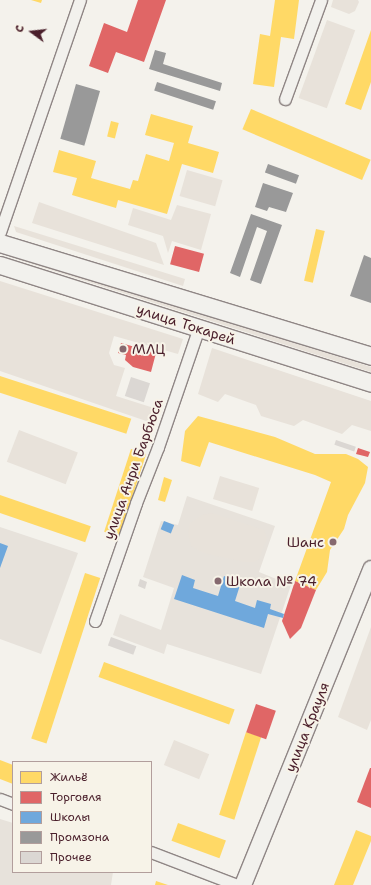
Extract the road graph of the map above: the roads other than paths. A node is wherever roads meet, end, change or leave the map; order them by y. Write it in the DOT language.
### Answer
graph roads {
  1 [pos="80,0"];
  2 [pos="321,0"];
  3 [pos="285,99"];
  4 [pos="0,232"];
  5 [pos="0,243"];
  6 [pos="0,265"];
  7 [pos="199,328"];
  8 [pos="371,356"];
  9 [pos="371,383"];
  10 [pos="371,569"];
  11 [pos="96,621"];
  12 [pos="0,799"];
  13 [pos="12,804"];
  14 [pos="152,852"];
  15 [pos="238,885"];
  16 [pos="243,885"];
  1 -- 4 [label="street"];
  2 -- 3 [label="street"];
  5 -- 8 [label="main road, улица Токарей"];
  6 -- 7 [label="main road, улица Токарей"];
  7 -- 9 [label="main road, улица Токарей"];
  7 -- 11 [label="street, улица Анри Барбюса"];
  10 -- 16 [label="main road, улица Крауля"];
  12 -- 13 [label="street"];
  14 -- 15 [label="street"];
}
